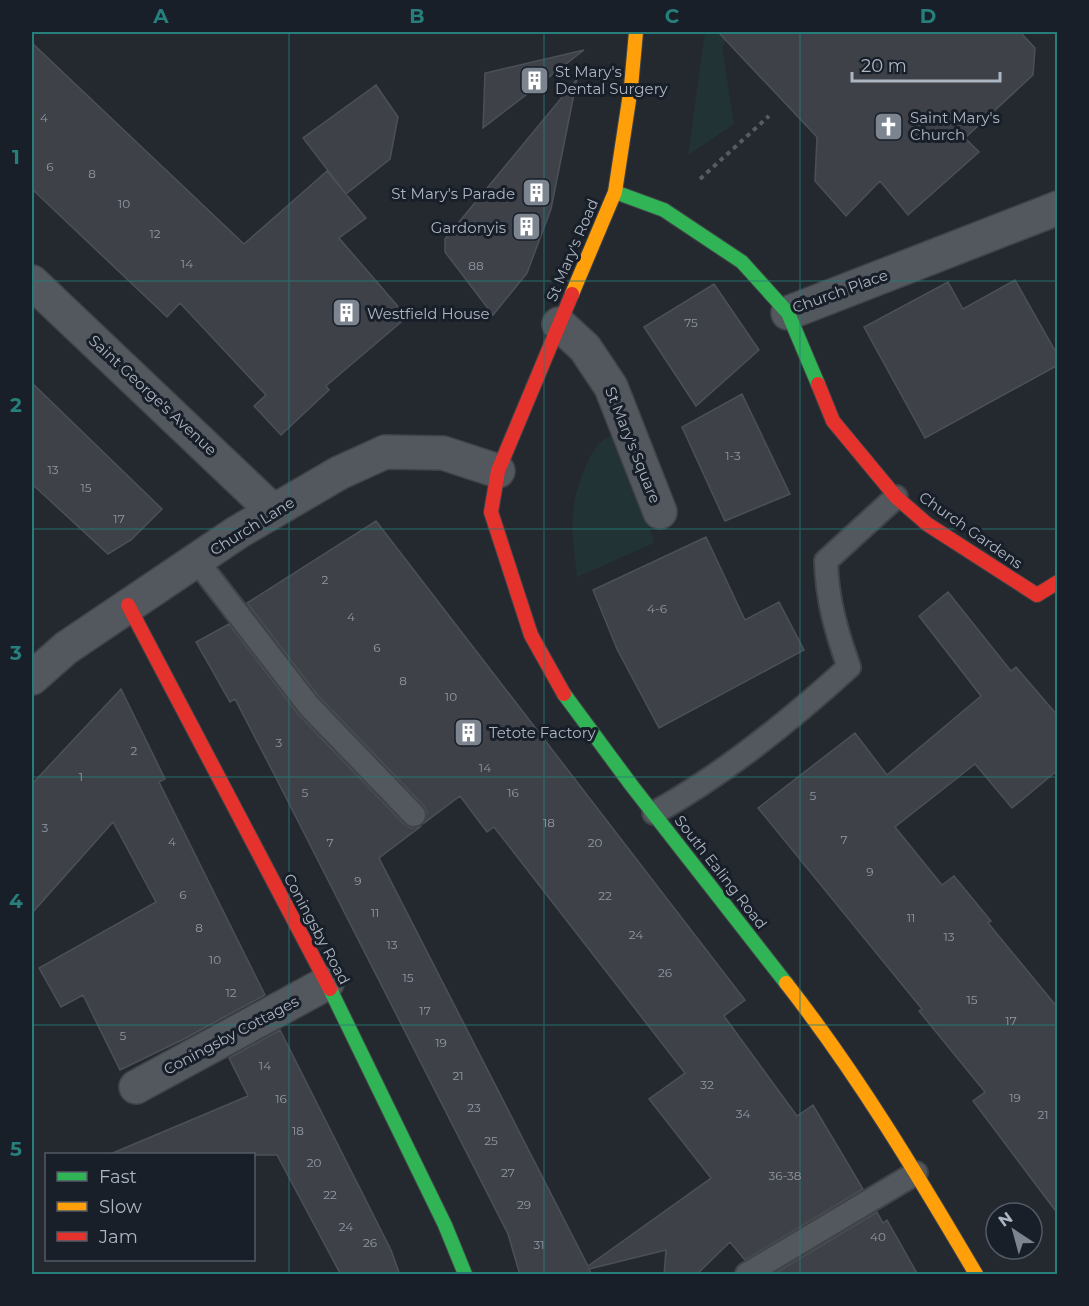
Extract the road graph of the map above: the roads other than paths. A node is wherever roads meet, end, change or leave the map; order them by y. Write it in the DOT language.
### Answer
graph roads {
  1 [pos="636,32"];
  2 [pos="615,192"];
  3 [pos="1058,208"];
  4 [pos="32,282"];
  5 [pos="788,313"];
  6 [pos="559,324"];
  7 [pos="498,471"];
  8 [pos="896,497"];
  9 [pos="272,510"];
  10 [pos="660,512"];
  11 [pos="196,561"];
  12 [pos="1058,582"];
  13 [pos="128,605"];
  14 [pos="32,678"];
  15 [pos="654,813"];
  16 [pos="414,815"];
  17 [pos="327,983"];
  18 [pos="136,1087"];
  19 [pos="916,1173"];
  20 [pos="465,1275"];
  21 [pos="747,1275"];
  22 [pos="976,1275"];
  1 -- 2 [label="main road, St Mary's Road"];
  2 -- 5 [label="main road, Church Place"];
  2 -- 6 [label="main road, St Mary's Road"];
  3 -- 5 [label="street, Church Place"];
  4 -- 9 [label="street, Saint George's Avenue"];
  5 -- 8 [label="main road, Church Gardens"];
  6 -- 7 [label="main road, St Mary's Road"];
  6 -- 10 [label="street, St Mary's Square"];
  7 -- 9 [label="street, Church Lane"];
  7 -- 15 [label="main road, South Ealing Road"];
  8 -- 12 [label="main road, Church Gardens"];
  8 -- 15 [label="lane"];
  9 -- 11 [label="street, Church Lane"];
  11 -- 13 [label="street, Church Lane"];
  11 -- 16 [label="lane"];
  13 -- 14 [label="street, Church Lane"];
  13 -- 17 [label="main road, Coningsby Road"];
  15 -- 19 [label="main road, South Ealing Road"];
  17 -- 18 [label="street, Coningsby Cottages"];
  17 -- 20 [label="main road, Coningsby Road"];
  19 -- 21 [label="lane"];
  19 -- 22 [label="main road, South Ealing Road"];
}
